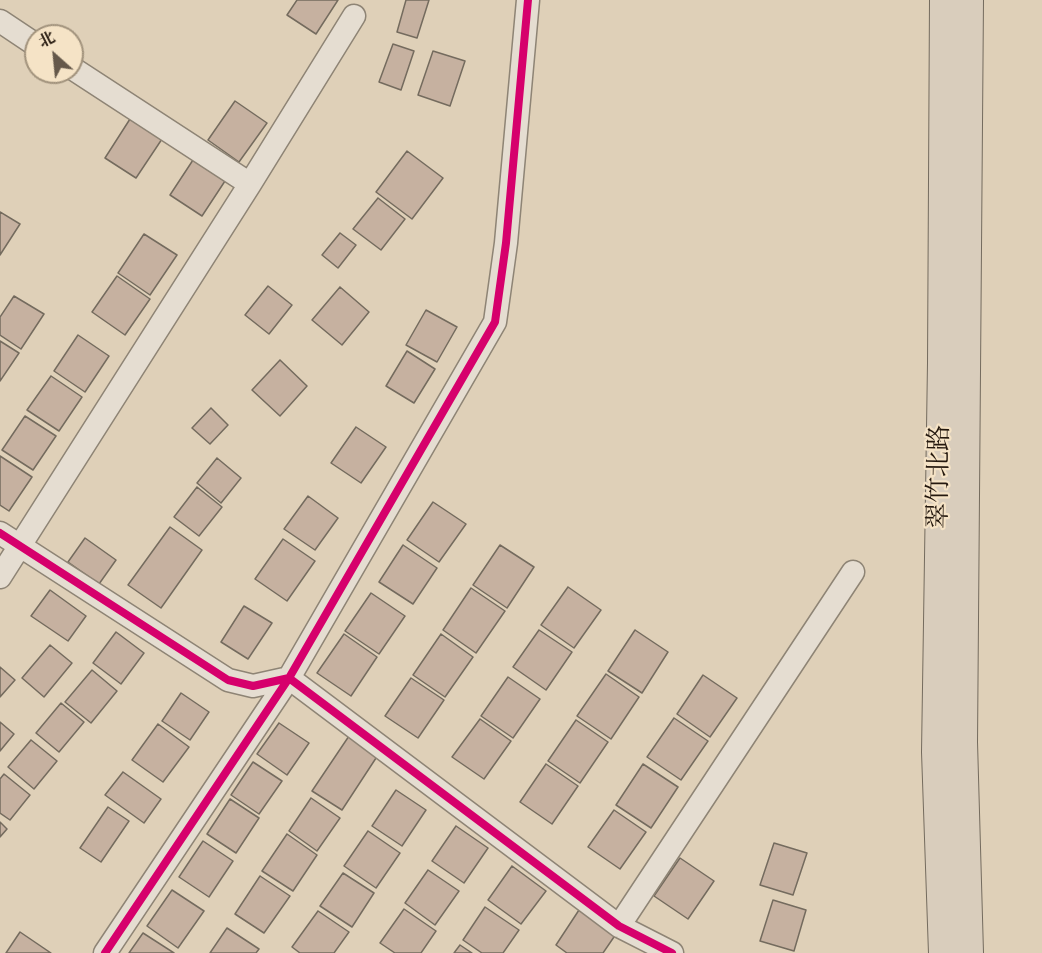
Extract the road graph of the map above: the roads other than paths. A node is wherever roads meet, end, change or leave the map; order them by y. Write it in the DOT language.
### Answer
graph roads {
  1 [pos="528,0"];
  2 [pos="945,0"];
  3 [pos="968,0"];
  4 [pos="354,16"];
  5 [pos="0,21"];
  6 [pos="24,37"];
  7 [pos="84,76"];
  8 [pos="250,184"];
  9 [pos="0,533"];
  10 [pos="20,546"];
  11 [pos="854,572"];
  12 [pos="0,577"];
  13 [pos="289,678"];
  14 [pos="619,926"];
  15 [pos="105,953"];
  16 [pos="672,953"];
  17 [pos="944,953"];
  18 [pos="968,953"];
  1 -- 13 [label="street"];
  2 -- 17 [label="main road, 翠竹北路"];
  3 -- 18 [label="main road, 翠竹北路"];
  4 -- 8 [label="street"];
  5 -- 6 [label="street"];
  7 -- 8 [label="street"];
  8 -- 10 [label="street"];
  9 -- 10 [label="street"];
  10 -- 12 [label="street"];
  10 -- 13 [label="street"];
  11 -- 14 [label="street"];
  13 -- 14 [label="street"];
  13 -- 15 [label="street"];
  14 -- 16 [label="street"];
}
